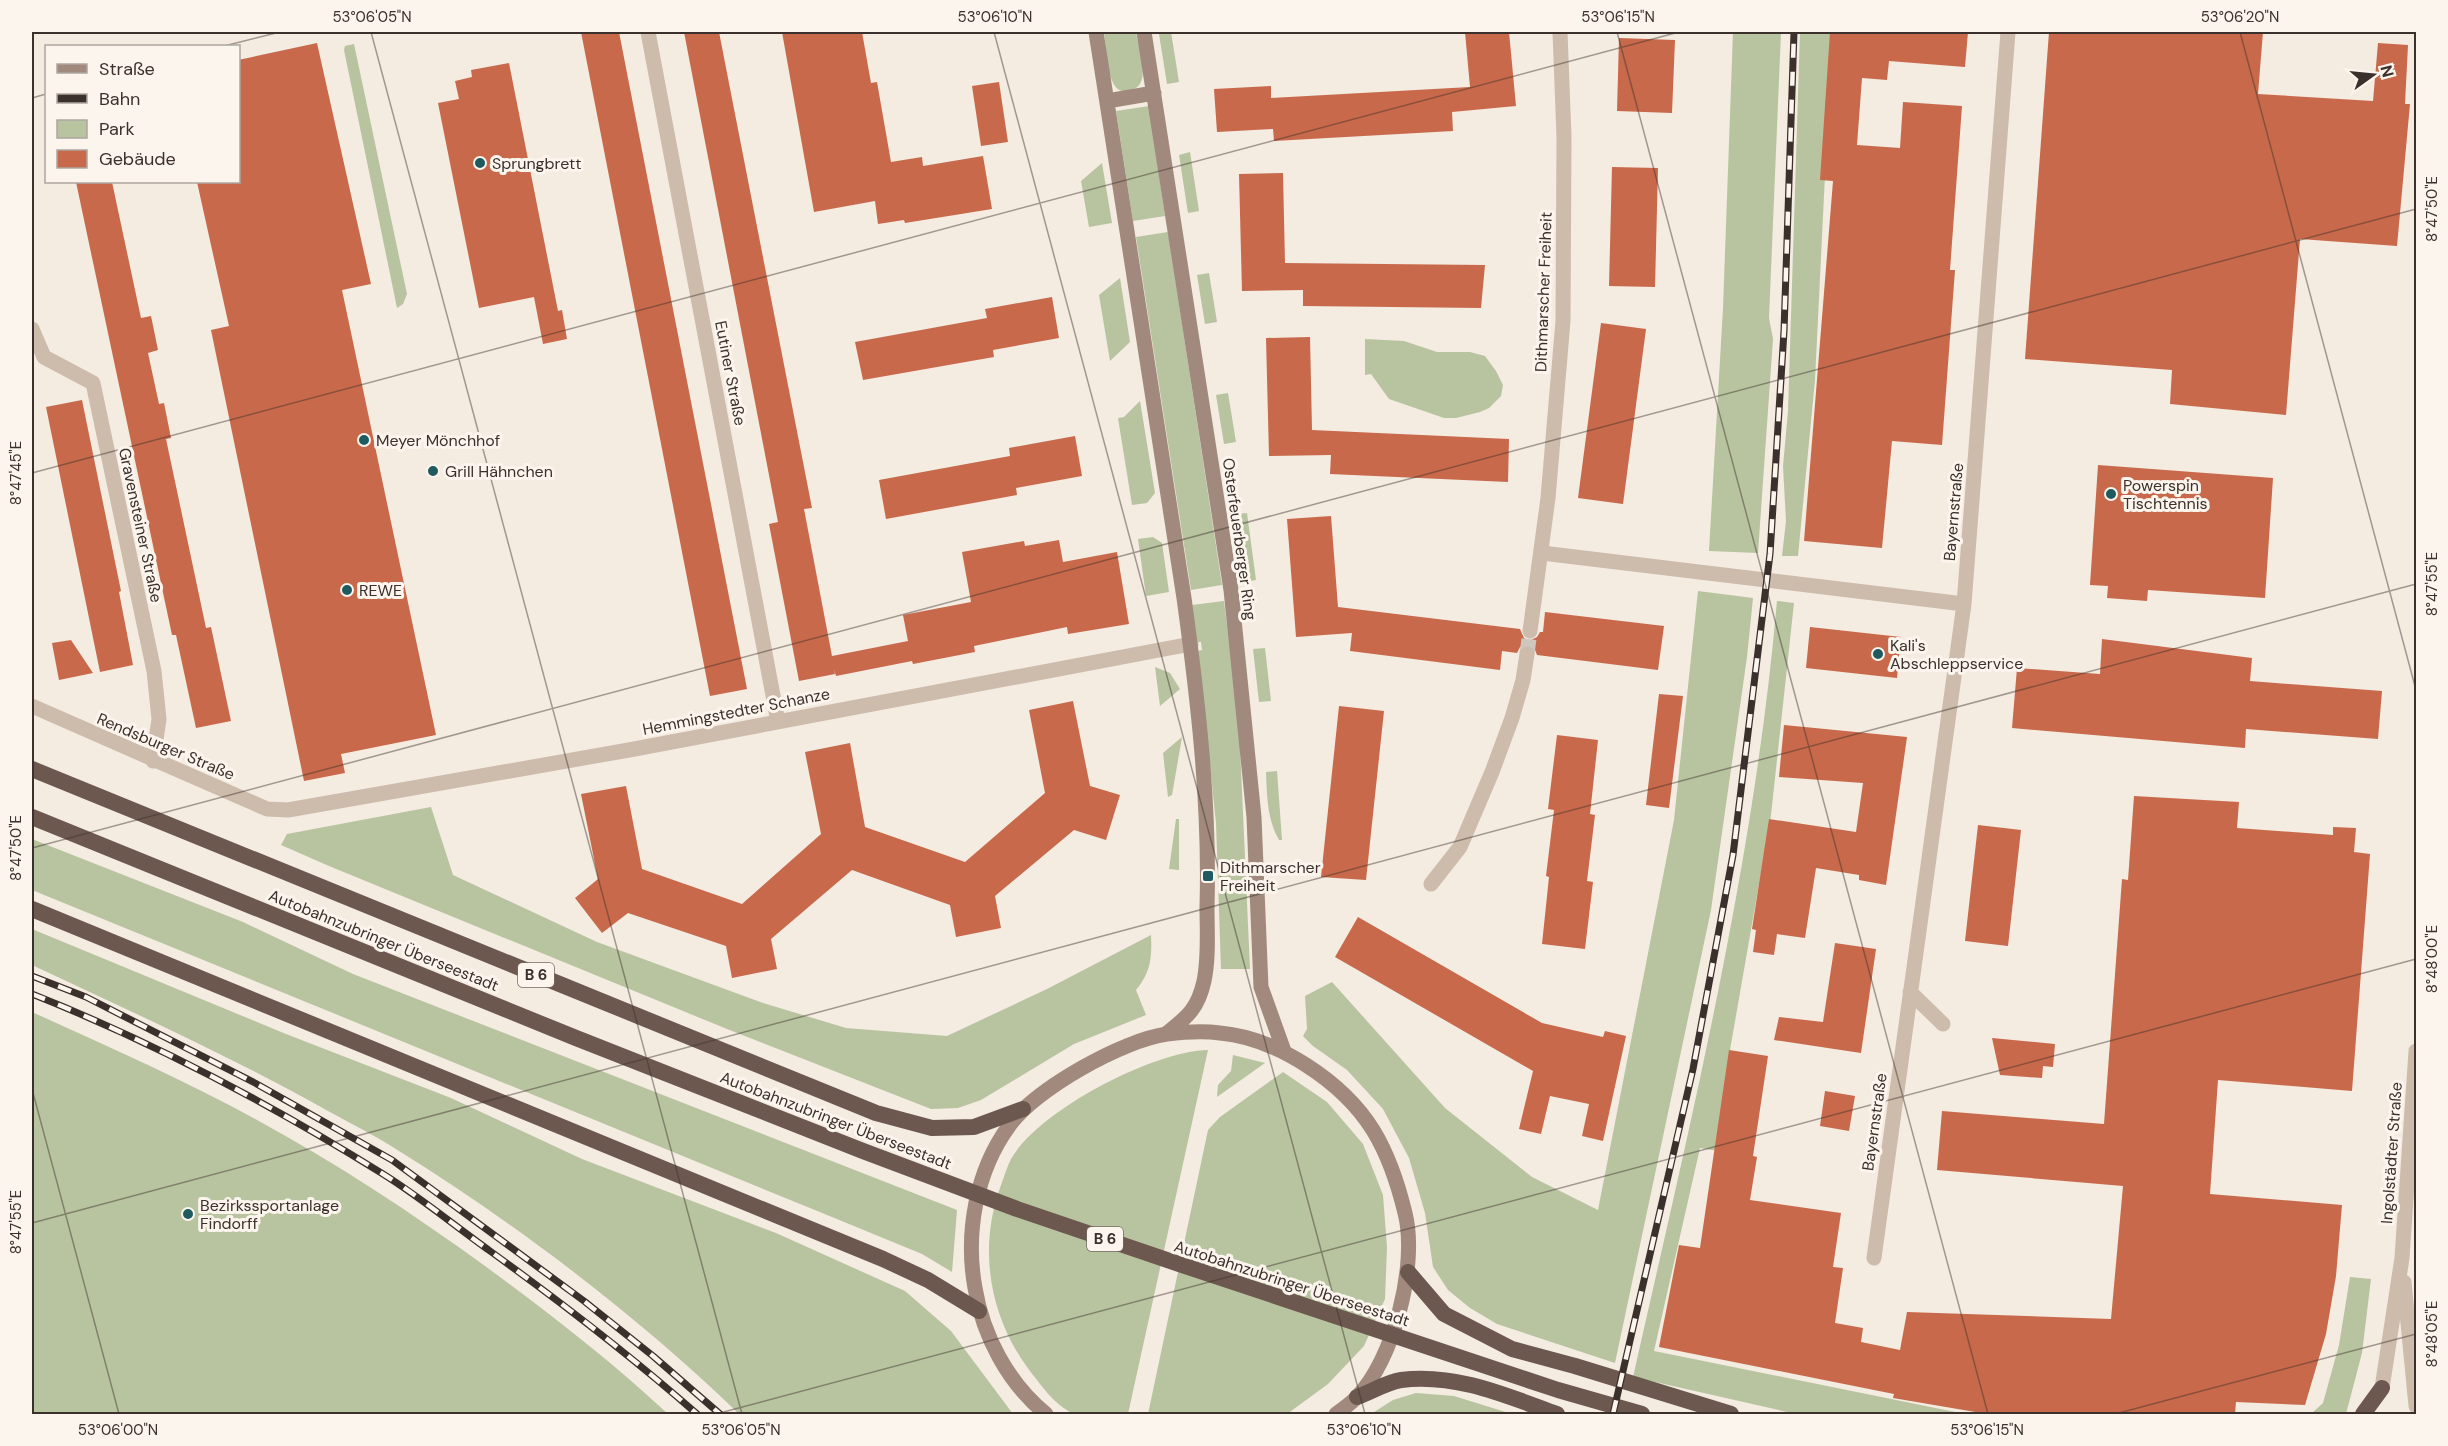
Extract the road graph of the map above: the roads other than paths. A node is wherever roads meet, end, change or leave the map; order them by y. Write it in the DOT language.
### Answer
graph roads {
  1 [pos="648,32"];
  2 [pos="1096,32"];
  3 [pos="1144,32"];
  4 [pos="1560,32"];
  5 [pos="2008,32"];
  6 [pos="1154,93"];
  7 [pos="1107,101"];
  8 [pos="32,329"];
  9 [pos="1542,553"];
  10 [pos="1964,604"];
  11 [pos="1530,631"];
  12 [pos="1191,644"];
  13 [pos="1527,654"];
  14 [pos="32,706"];
  15 [pos="778,722"];
  16 [pos="153,760"];
  17 [pos="32,769"];
  18 [pos="288,810"];
  19 [pos="32,817"];
  20 [pos="1431,884"];
  21 [pos="32,909"];
  22 [pos="1910,992"];
  23 [pos="1943,1024"];
  24 [pos="1166,1034"];
  25 [pos="1284,1051"];
  26 [pos="2416,1051"];
  27 [pos="1023,1109"];
  28 [pos="1874,1258"];
  29 [pos="2402,1258"];
  30 [pos="1408,1272"];
  31 [pos="979,1311"];
  32 [pos="2382,1388"];
  33 [pos="1358,1397"];
  34 [pos="2416,1406"];
  35 [pos="1046,1414"];
  36 [pos="1336,1414"];
  37 [pos="1557,1414"];
  38 [pos="1642,1414"];
  39 [pos="1731,1414"];
  40 [pos="2363,1414"];
  41 [pos="2380,1414"];
  1 -- 15 [label="street, Eutiner Straße"];
  2 -- 7 [label="main road"];
  3 -- 6 [label="main road, Osterfeuerberger Ring"];
  4 -- 9 [label="street, Dithmarscher Freiheit"];
  5 -- 10 [label="street, Bayernstraße"];
  6 -- 7 [label="main road"];
  6 -- 25 [label="main road, Osterfeuerberger Ring"];
  7 -- 12 [label="main road"];
  8 -- 16 [label="street, Gravensteiner Straße"];
  9 -- 10 [label="street"];
  9 -- 11 [label="street, Dithmarscher Freiheit"];
  10 -- 22 [label="street, Bayernstraße"];
  12 -- 15 [label="street, Hemmingstedter Schanze"];
  12 -- 24 [label="main road"];
  13 -- 20 [label="street"];
  14 -- 16 [label="street, Rendsburger Straße"];
  15 -- 18 [label="street, Hemmingstedter Schanze"];
  16 -- 18 [label="street, Rendsburger Straße"];
  17 -- 27 [label="highway, B 6"];
  19 -- 38 [label="highway, Autobahnzubringer Überseestadt / B 6"];
  21 -- 31 [label="highway"];
  22 -- 23 [label="street"];
  22 -- 28 [label="street, Bayernstraße"];
  24 -- 25 [label="main road"];
  24 -- 27 [label="main road"];
  25 -- 30 [label="main road"];
  26 -- 29 [label="street, Ingolstädter Straße"];
  27 -- 31 [label="main road"];
  29 -- 32 [label="street, Ingolstädter Straße"];
  29 -- 34 [label="street, Ingolstädter Straße"];
  30 -- 33 [label="main road"];
  30 -- 39 [label="highway"];
  31 -- 35 [label="main road"];
  32 -- 40 [label="highway"];
  32 -- 41 [label="highway"];
  33 -- 36 [label="main road"];
  33 -- 37 [label="highway"];
}
